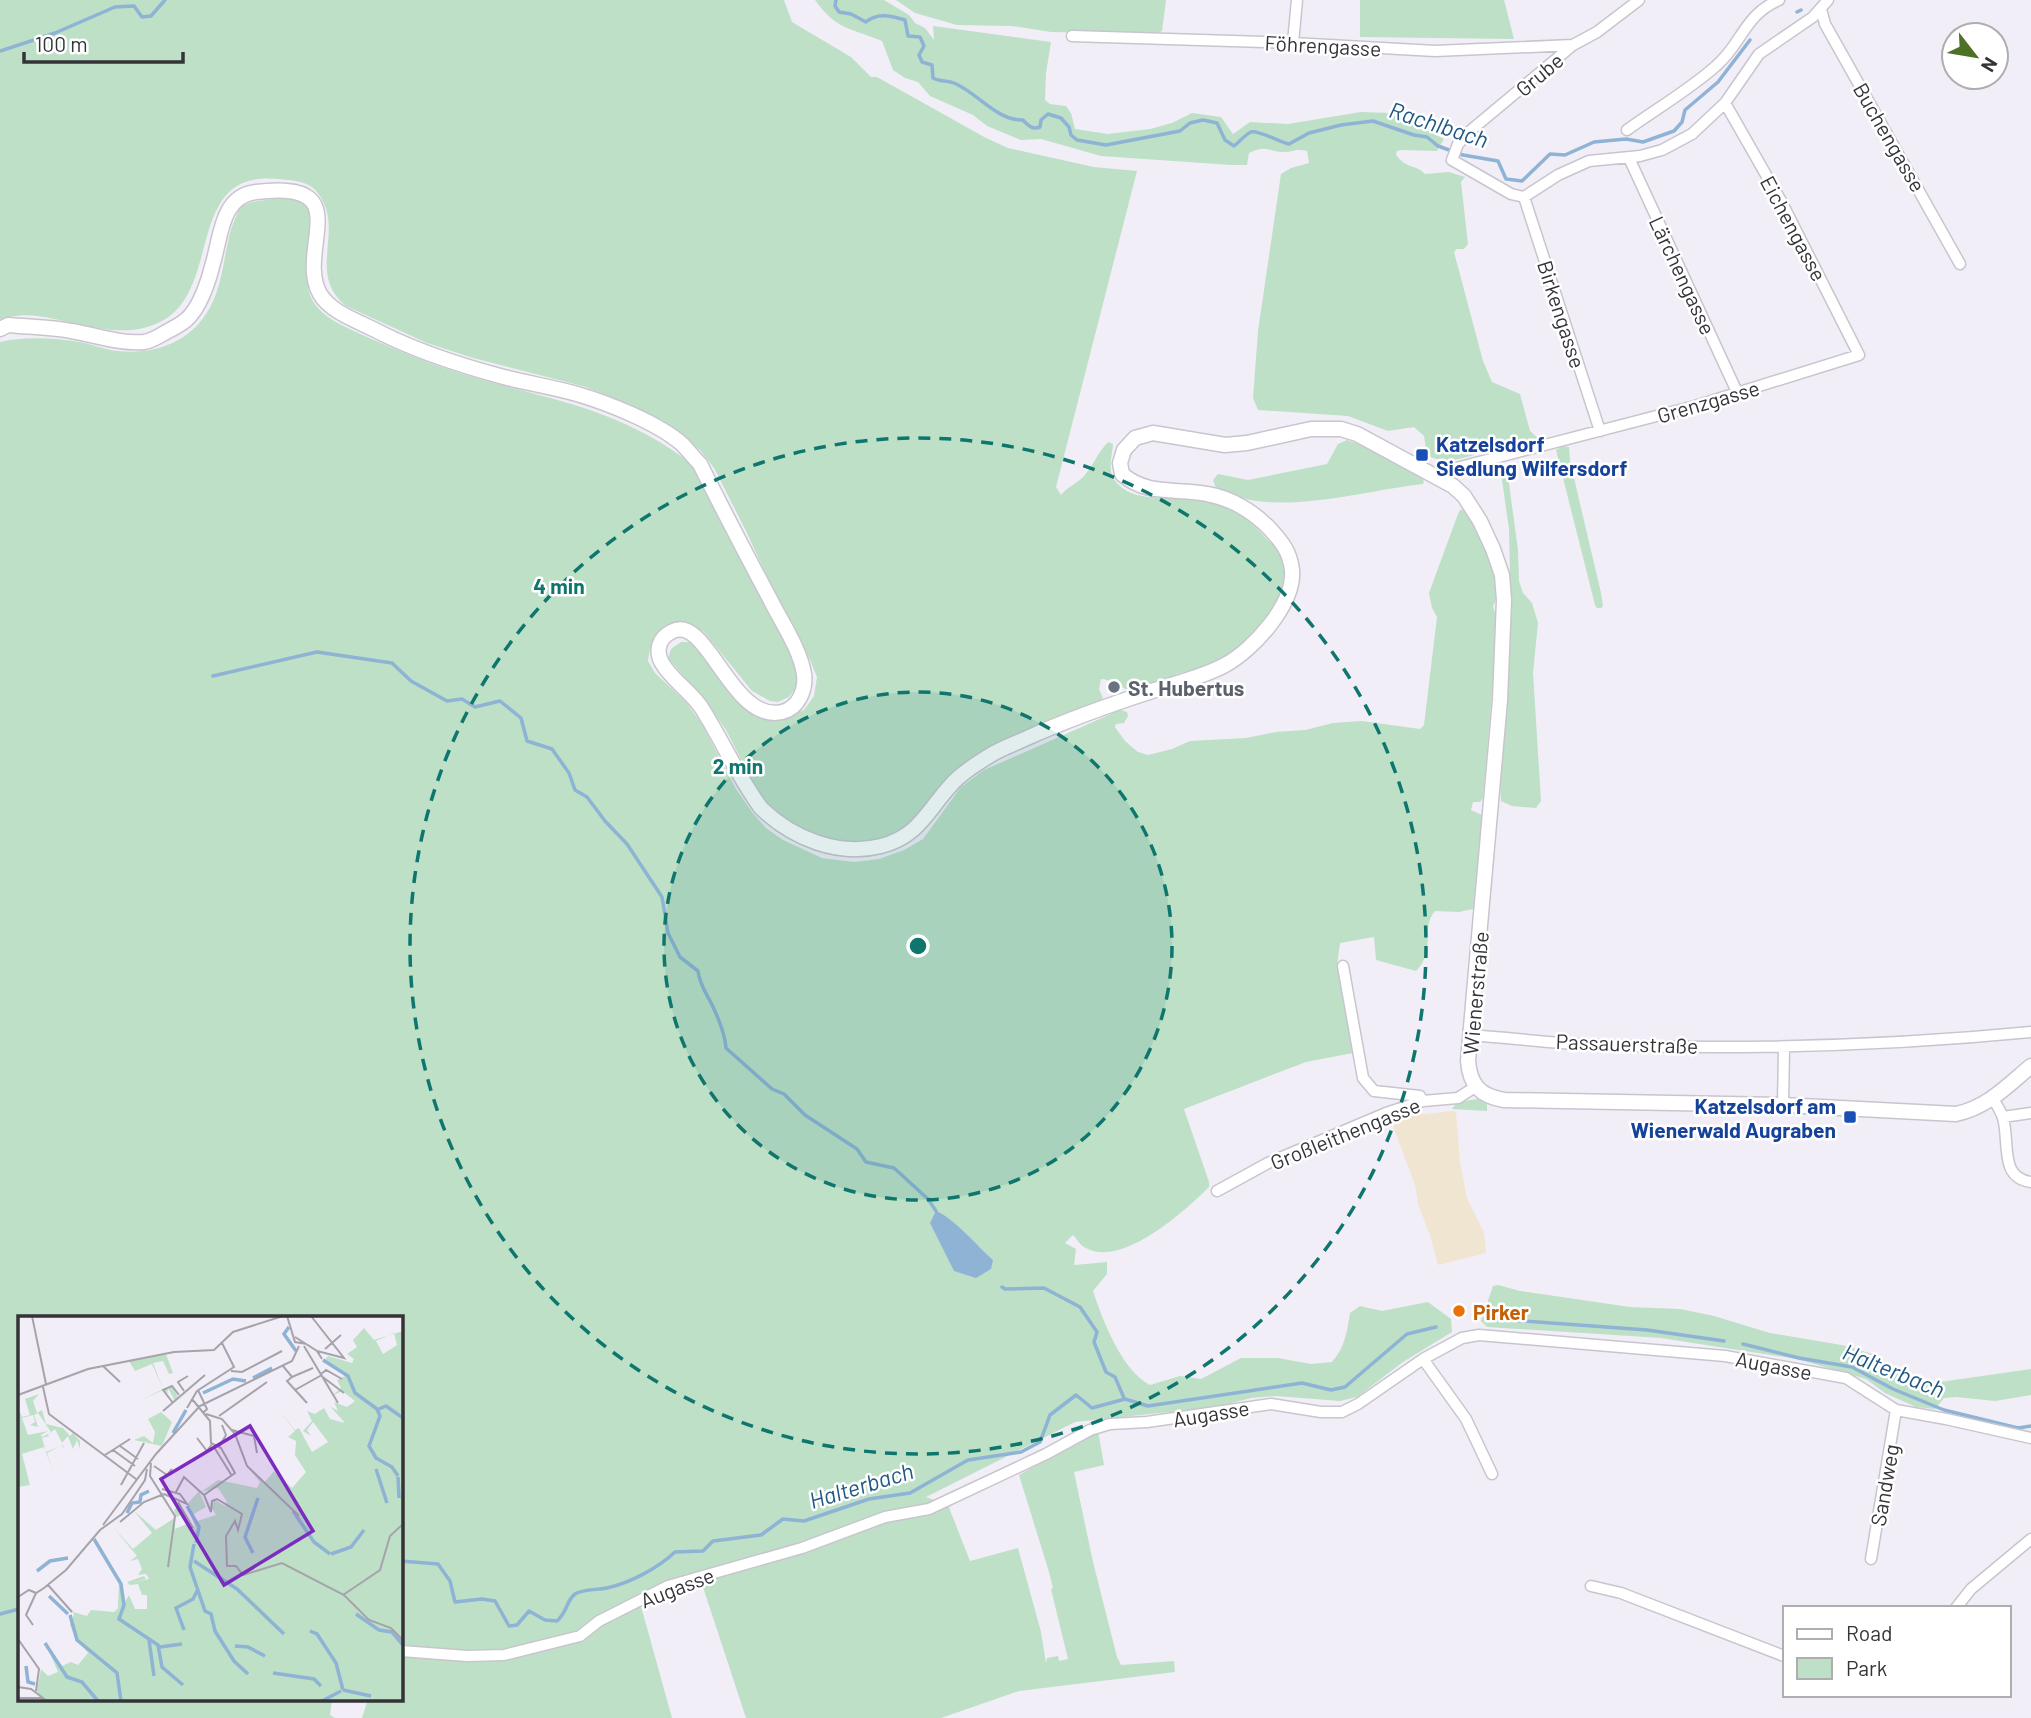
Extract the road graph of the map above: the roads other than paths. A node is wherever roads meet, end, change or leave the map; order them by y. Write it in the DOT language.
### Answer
graph roads {
  1 [pos="1297,0"];
  2 [pos="1639,0"];
  3 [pos="1779,0"];
  4 [pos="1825,5"];
  5 [pos="1072,36"];
  6 [pos="1293,43"];
  7 [pos="1573,45"];
  8 [pos="1725,103"];
  9 [pos="1627,130"];
  10 [pos="1629,158"];
  11 [pos="1524,197"];
  12 [pos="1961,264"];
  13 [pos="0,328"];
  14 [pos="1859,355"];
  15 [pos="1737,392"];
  16 [pos="1600,431"];
  17 [pos="1433,474"];
  18 [pos="1343,965"];
  19 [pos="2031,1032"];
  20 [pos="1470,1035"];
  21 [pos="1784,1046"];
  22 [pos="2031,1066"];
  23 [pos="1475,1087"];
  24 [pos="1993,1099"];
  25 [pos="1423,1101"];
  26 [pos="1783,1105"];
  27 [pos="2031,1113"];
  28 [pos="2003,1117"];
  29 [pos="2031,1182"];
  30 [pos="1217,1191"];
  31 [pos="1423,1359"];
  32 [pos="1896,1410"];
  33 [pos="2031,1438"];
  34 [pos="1492,1474"];
  35 [pos="2031,1539"];
  36 [pos="1871,1559"];
  37 [pos="1591,1586"];
  38 [pos="1958,1606"];
  39 [pos="402,1651"];
  40 [pos="1783,1656"];
  1 -- 6 [label="street"];
  2 -- 7 [label="street, Grube"];
  3 -- 9 [label="street"];
  4 -- 8 [label="street"];
  4 -- 12 [label="street, Buchengasse"];
  5 -- 6 [label="street, Föhrengasse"];
  6 -- 7 [label="street, Föhrengasse"];
  7 -- 11 [label="street, Grube"];
  8 -- 10 [label="street"];
  8 -- 14 [label="street, Eichengasse"];
  10 -- 11 [label="street"];
  10 -- 15 [label="street, Lärchengasse"];
  11 -- 16 [label="street, Birkengasse"];
  13 -- 17 [label="street, Wienerstraße"];
  14 -- 15 [label="street, Grenzgasse"];
  15 -- 16 [label="street, Grenzgasse"];
  16 -- 17 [label="street, Grenzgasse"];
  17 -- 20 [label="street, Wienerstraße"];
  18 -- 25 [label="street"];
  19 -- 21 [label="street, Passauerstraße"];
  20 -- 21 [label="street, Passauerstraße"];
  20 -- 23 [label="street, Wienerstraße"];
  21 -- 26 [label="street"];
  22 -- 24 [label="street"];
  23 -- 25 [label="street, Großleithengasse"];
  23 -- 26 [label="street"];
  24 -- 26 [label="street"];
  24 -- 28 [label="street"];
  25 -- 30 [label="street, Großleithengasse"];
  27 -- 28 [label="street"];
  28 -- 29 [label="street"];
  31 -- 32 [label="street, Augasse"];
  31 -- 34 [label="street"];
  31 -- 39 [label="street, Augasse"];
  32 -- 33 [label="street, Augasse"];
  32 -- 36 [label="street, Sandweg"];
  35 -- 38 [label="street"];
  37 -- 40 [label="street"];
}
